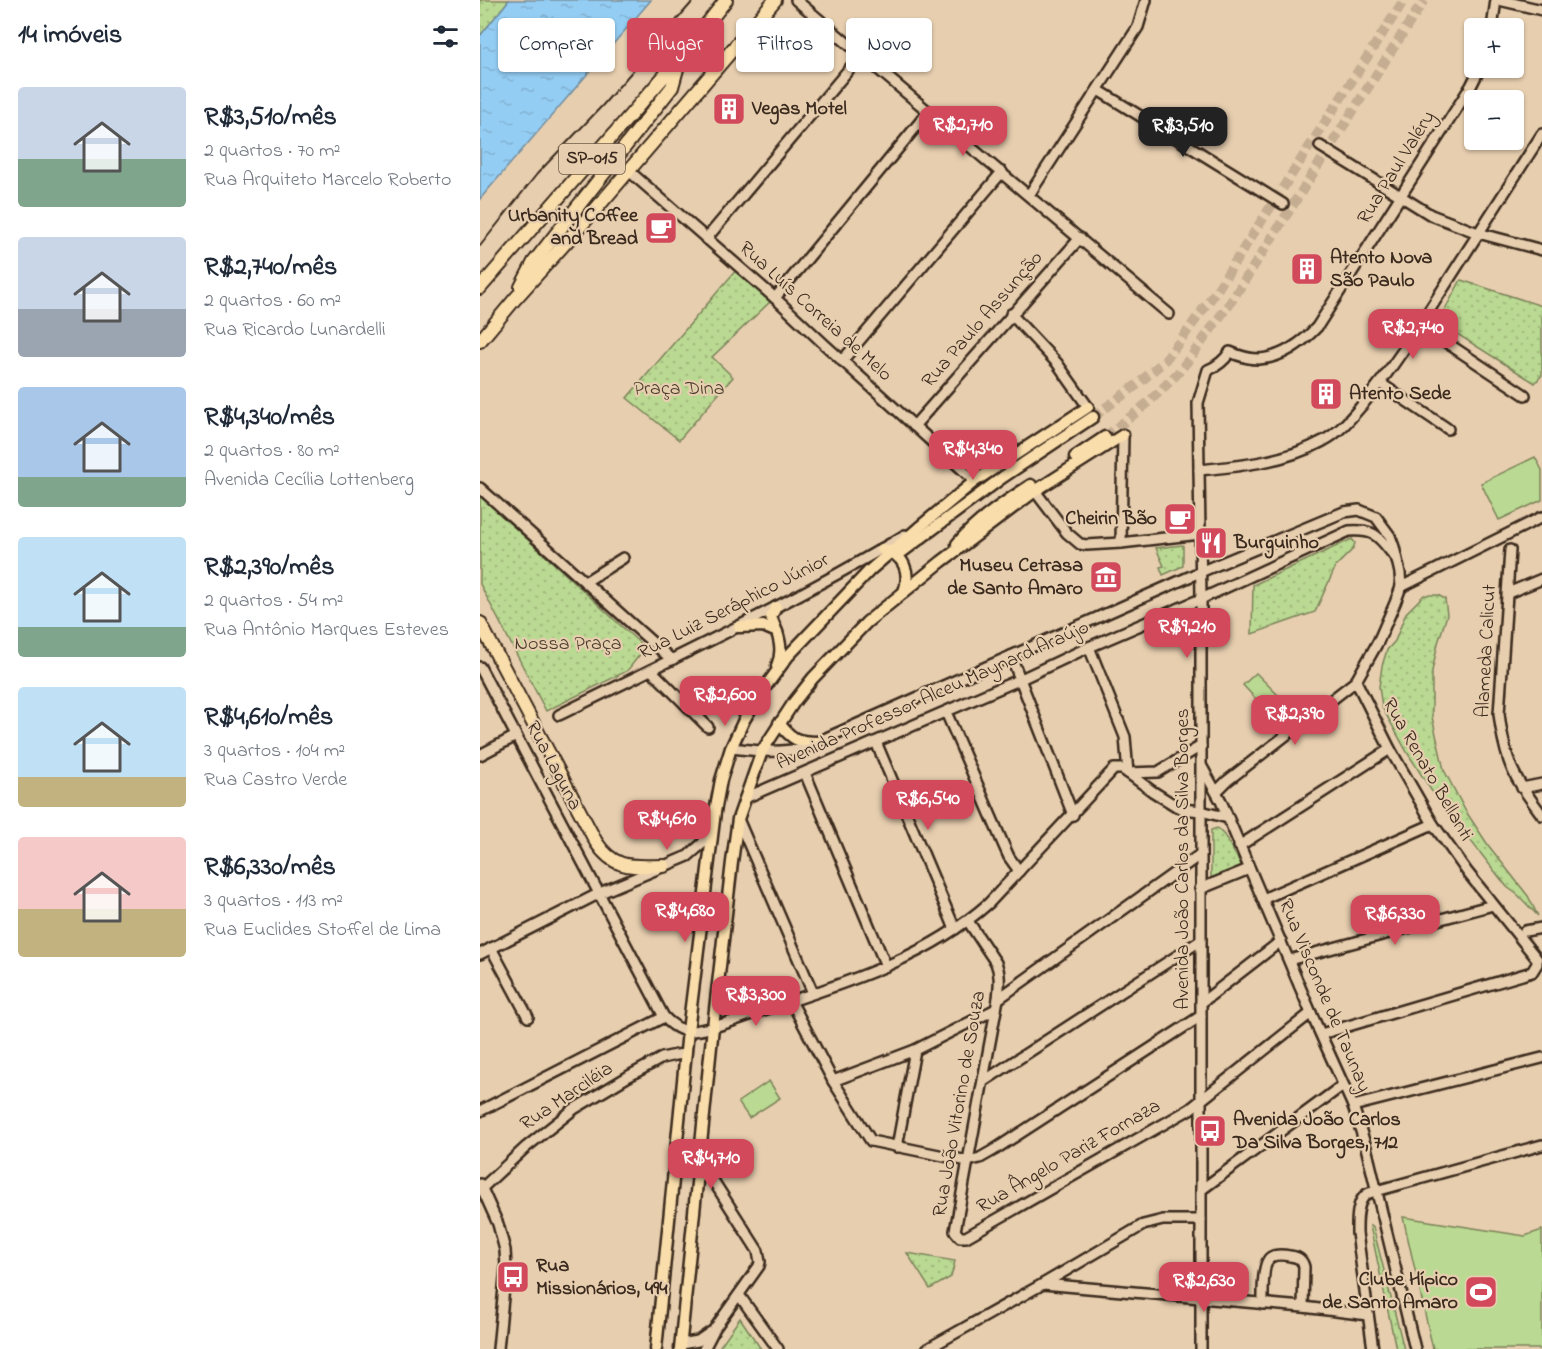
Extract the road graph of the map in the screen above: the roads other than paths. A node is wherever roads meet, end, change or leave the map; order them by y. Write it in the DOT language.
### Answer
graph roads {
  1 [pos="726,0"];
  2 [pos="775,0"];
  3 [pos="796,0"];
  4 [pos="1146,0"];
  5 [pos="1497,0"];
  6 [pos="1542,9"];
  7 [pos="712,18"];
  8 [pos="1494,18"];
  9 [pos="846,42"];
  10 [pos="668,72"];
  11 [pos="676,72"];
  12 [pos="847,72"];
  13 [pos="882,72"];
  14 [pos="1475,78"];
  15 [pos="1098,90"];
  16 [pos="929,111"];
  17 [pos="1542,134"];
  18 [pos="1320,146"];
  19 [pos="629,171"];
  20 [pos="1002,172"];
  21 [pos="1029,195"];
  22 [pos="1400,197"];
  23 [pos="1283,204"];
  24 [pos="1478,233"];
  25 [pos="1080,238"];
  26 [pos="706,239"];
  27 [pos="1542,250"];
  28 [pos="480,288"];
  29 [pos="775,298"];
  30 [pos="515,299"];
  31 [pos="1011,314"];
  32 [pos="1169,314"];
  33 [pos="1420,325"];
  34 [pos="480,340"];
  35 [pos="842,361"];
  36 [pos="1208,370"];
  37 [pos="1380,383"];
  38 [pos="1525,395"];
  39 [pos="1088,406"];
  40 [pos="1093,417"];
  41 [pos="914,426"];
  42 [pos="1448,429"];
  43 [pos="1123,435"];
  44 [pos="1105,437"];
  45 [pos="1199,470"];
  46 [pos="975,481"];
  47 [pos="480,488"];
  48 [pos="1035,491"];
  49 [pos="1357,510"];
  50 [pos="1542,517"];
  51 [pos="1361,530"];
  52 [pos="1387,531"];
  53 [pos="1200,534"];
  54 [pos="1379,538"];
  55 [pos="1121,543"];
  56 [pos="1510,550"];
  57 [pos="890,552"];
  58 [pos="623,558"];
  59 [pos="1398,561"];
  60 [pos="941,562"];
  61 [pos="1200,572"];
  62 [pos="1542,579"];
  63 [pos="585,582"];
  64 [pos="1401,587"];
  65 [pos="904,592"];
  66 [pos="1508,593"];
  67 [pos="1201,599"];
  68 [pos="776,607"];
  69 [pos="480,622"];
  70 [pos="739,627"];
  71 [pos="777,632"];
  72 [pos="1089,647"];
  73 [pos="1011,656"];
  74 [pos="672,660"];
  75 [pos="480,666"];
  76 [pos="651,669"];
  77 [pos="775,672"];
  78 [pos="1021,679"];
  79 [pos="1356,681"];
  80 [pos="946,712"];
  81 [pos="559,715"];
  82 [pos="780,723"];
  83 [pos="708,727"];
  84 [pos="516,736"];
  85 [pos="818,742"];
  86 [pos="876,742"];
  87 [pos="1201,746"];
  88 [pos="730,747"];
  89 [pos="1389,749"];
  90 [pos="762,751"];
  91 [pos="480,756"];
  92 [pos="1201,765"];
  93 [pos="1158,772"];
  94 [pos="805,773"];
  95 [pos="1128,773"];
  96 [pos="1542,784"];
  97 [pos="1522,788"];
  98 [pos="1152,791"];
  99 [pos="1217,791"];
  100 [pos="745,798"];
  101 [pos="1201,811"];
  102 [pos="716,812"];
  103 [pos="1073,815"];
  104 [pos="1542,815"];
  105 [pos="1228,818"];
  106 [pos="738,819"];
  107 [pos="1433,824"];
  108 [pos="1239,846"];
  109 [pos="1201,854"];
  110 [pos="664,866"];
  111 [pos="1249,869"];
  112 [pos="1019,871"];
  113 [pos="1200,889"];
  114 [pos="600,892"];
  115 [pos="1263,899"];
  116 [pos="1493,905"];
  117 [pos="968,921"];
  118 [pos="1542,928"];
  119 [pos="955,930"];
  120 [pos="1525,931"];
  121 [pos="1200,941"];
  122 [pos="1281,941"];
  123 [pos="491,948"];
  124 [pos="480,954"];
  125 [pos="1289,960"];
  126 [pos="886,966"];
  127 [pos="813,993"];
  128 [pos="998,999"];
  129 [pos="791,1001"];
  130 [pos="1201,1003"];
  131 [pos="996,1010"];
  132 [pos="1311,1013"];
  133 [pos="1201,1016"];
  134 [pos="528,1017"];
  135 [pos="664,1017"];
  136 [pos="713,1027"];
  137 [pos="688,1031"];
  138 [pos="1321,1035"];
  139 [pos="915,1050"];
  140 [pos="686,1054"];
  141 [pos="1542,1058"];
  142 [pos="984,1081"];
  143 [pos="833,1082"];
  144 [pos="1343,1085"];
  145 [pos="1201,1101"];
  146 [pos="1353,1106"];
  147 [pos="480,1111"];
  148 [pos="1542,1145"];
  149 [pos="897,1147"];
  150 [pos="700,1160"];
  151 [pos="968,1161"];
  152 [pos="481,1187"];
  153 [pos="1201,1190"];
  154 [pos="1376,1191"];
  155 [pos="1201,1220"];
  156 [pos="956,1231"];
  157 [pos="1044,1284"];
  158 [pos="739,1295"];
  159 [pos="1202,1299"];
  160 [pos="1263,1304"];
  161 [pos="1303,1307"];
  162 [pos="1368,1315"];
  163 [pos="715,1328"];
  164 [pos="680,1346"];
  165 [pos="498,1349"];
  166 [pos="656,1349"];
  167 [pos="704,1349"];
  168 [pos="778,1349"];
  169 [pos="927,1349"];
  170 [pos="1201,1349"];
  171 [pos="1373,1349"];
  172 [pos="1415,1349"];
  1 -- 7 [label="highway, SP-015"];
  2 -- 19 [label="highway"];
  3 -- 9 [label="street"];
  4 -- 15 [label="street"];
  5 -- 6 [label="street"];
  5 -- 8 [label="street"];
  10 -- 28 [label="highway, SP-015"];
  11 -- 30 [label="highway"];
  12 -- 26 [label="street"];
  13 -- 16 [label="street"];
  14 -- 22 [label="street, Rua Paul Valéry"];
  15 -- 21 [label="street"];
  15 -- 23 [label="street"];
  16 -- 20 [label="street"];
  16 -- 29 [label="street"];
  17 -- 24 [label="street"];
  18 -- 22 [label="street"];
  19 -- 26 [label="street, Rua Luís Correia de Melo"];
  19 -- 30 [label="highway"];
  20 -- 21 [label="street"];
  20 -- 35 [label="street"];
  21 -- 25 [label="street"];
  22 -- 24 [label="street"];
  22 -- 36 [label="street, Rua Paul Valéry"];
  24 -- 27 [label="street"];
  24 -- 33 [label="street"];
  25 -- 31 [label="street, Rua Paulo Assunção"];
  25 -- 32 [label="street"];
  26 -- 29 [label="street, Rua Luís Correia de Melo"];
  29 -- 35 [label="street, Rua Luís Correia de Melo"];
  30 -- 34 [label="highway"];
  31 -- 39 [label="street"];
  31 -- 41 [label="street, Rua Paulo Assunção"];
  33 -- 37 [label="street"];
  33 -- 38 [label="street"];
  35 -- 41 [label="street, Rua Luís Correia de Melo"];
  36 -- 45 [label="street, Avenida João Carlos da Silva Borges"];
  37 -- 42 [label="street"];
  37 -- 45 [label="street"];
  39 -- 46 [label="main road"];
  40 -- 57 [label="main road"];
  41 -- 46 [label="street, Rua Luís Correia de Melo"];
  43 -- 48 [label="main road"];
  43 -- 55 [label="street"];
  44 -- 60 [label="main road"];
  45 -- 53 [label="street, Avenida João Carlos da Silva Borges"];
  46 -- 57 [label="main road"];
  47 -- 63 [label="street"];
  48 -- 55 [label="street"];
  48 -- 60 [label="main road"];
  49 -- 51 [label="street"];
  49 -- 52 [label="street"];
  49 -- 61 [label="street, Avenida Professor Alceu Maynard Araújo"];
  50 -- 64 [label="street"];
  51 -- 54 [label="street"];
  51 -- 67 [label="street, Avenida Professor Alceu Maynard Araújo"];
  52 -- 54 [label="street"];
  52 -- 59 [label="street"];
  53 -- 55 [label="street"];
  53 -- 61 [label="street, Avenida João Carlos da Silva Borges"];
  54 -- 59 [label="street"];
  56 -- 66 [label="street, Alameda Calicut"];
  57 -- 65 [label="main road"];
  57 -- 68 [label="street, Rua Luiz Seráphico Júnior"];
  57 -- 77 [label="main road"];
  58 -- 63 [label="street"];
  59 -- 64 [label="street"];
  60 -- 65 [label="main road"];
  61 -- 67 [label="street, Avenida João Carlos da Silva Borges"];
  61 -- 73 [label="street, Avenida Professor Alceu Maynard Araújo"];
  62 -- 66 [label="street"];
  63 -- 74 [label="street"];
  64 -- 79 [label="street"];
  65 -- 82 [label="main road"];
  66 -- 97 [label="street, Alameda Calicut"];
  67 -- 72 [label="street, Avenida Professor Alceu Maynard Araújo"];
  67 -- 87 [label="street, Avenida João Carlos da Silva Borges"];
  68 -- 70 [label="street, Rua Luiz Seráphico Júnior"];
  68 -- 71 [label="main road"];
  69 -- 110 [label="highway"];
  70 -- 71 [label="main road"];
  70 -- 74 [label="street, Rua Luiz Seráphico Júnior"];
  71 -- 77 [label="main road"];
  72 -- 78 [label="street, Avenida Professor Alceu Maynard Araújo"];
  72 -- 95 [label="street"];
  73 -- 78 [label="street"];
  73 -- 85 [label="street, Avenida Professor Alceu Maynard Araújo"];
  74 -- 76 [label="street, Rua Luiz Seráphico Júnior"];
  75 -- 84 [label="street, Rua Laguna"];
  76 -- 81 [label="street, Rua Luiz Seráphico Júnior"];
  76 -- 83 [label="street"];
  77 -- 88 [label="main road"];
  78 -- 80 [label="street, Avenida Professor Alceu Maynard Araújo"];
  78 -- 103 [label="street"];
  79 -- 89 [label="street, Rua Renato Bellanti"];
  79 -- 99 [label="street"];
  80 -- 86 [label="street, Avenida Professor Alceu Maynard Araújo"];
  80 -- 112 [label="street"];
  82 -- 85 [label="main road"];
  82 -- 90 [label="main road"];
  84 -- 91 [label="street"];
  84 -- 114 [label="street, Rua Laguna"];
  85 -- 90 [label="street, Avenida Professor Alceu Maynard Araújo"];
  86 -- 94 [label="street, Avenida Professor Alceu Maynard Araújo"];
  86 -- 119 [label="street"];
  87 -- 92 [label="street, Avenida João Carlos da Silva Borges"];
  87 -- 93 [label="street"];
  88 -- 90 [label="street, Avenida Professor Alceu Maynard Araújo"];
  88 -- 102 [label="main road"];
  89 -- 107 [label="street, Rua Renato Bellanti"];
  89 -- 108 [label="street"];
  90 -- 100 [label="main road"];
  92 -- 99 [label="street, Rua Visconde de Taunay"];
  92 -- 101 [label="street, Avenida João Carlos da Silva Borges"];
  93 -- 95 [label="street"];
  93 -- 98 [label="street"];
  94 -- 100 [label="street, Avenida Professor Alceu Maynard Araújo"];
  94 -- 126 [label="street"];
  95 -- 98 [label="street"];
  95 -- 103 [label="street"];
  96 -- 97 [label="street"];
  97 -- 104 [label="street, Alameda Calicut"];
  98 -- 101 [label="street"];
  99 -- 105 [label="street, Rua Visconde de Taunay"];
  100 -- 106 [label="main road"];
  101 -- 105 [label="street"];
  101 -- 109 [label="street, Avenida João Carlos da Silva Borges"];
  102 -- 110 [label="street"];
  102 -- 137 [label="main road"];
  103 -- 112 [label="street"];
  105 -- 108 [label="street, Rua Visconde de Taunay"];
  106 -- 127 [label="street"];
  106 -- 136 [label="main road"];
  107 -- 115 [label="street"];
  107 -- 116 [label="street, Rua Renato Bellanti"];
  108 -- 111 [label="street, Rua Visconde de Taunay"];
  109 -- 113 [label="street, Avenida João Carlos da Silva Borges"];
  109 -- 128 [label="street"];
  110 -- 114 [label="street"];
  111 -- 113 [label="street"];
  111 -- 115 [label="street, Rua Visconde de Taunay"];
  112 -- 117 [label="street"];
  113 -- 121 [label="street, Avenida João Carlos da Silva Borges"];
  114 -- 123 [label="street"];
  114 -- 135 [label="street, Rua Laguna"];
  115 -- 122 [label="street, Rua Visconde de Taunay"];
  116 -- 125 [label="street"];
  116 -- 138 [label="street, Rua Renato Bellanti"];
  117 -- 119 [label="street"];
  117 -- 128 [label="street, Rua João Vitorino de Souza"];
  118 -- 120 [label="street"];
  119 -- 126 [label="street"];
  121 -- 130 [label="street, Avenida João Carlos da Silva Borges"];
  121 -- 142 [label="street"];
  122 -- 125 [label="street, Rua Visconde de Taunay"];
  122 -- 130 [label="street"];
  123 -- 124 [label="street"];
  123 -- 134 [label="street"];
  125 -- 132 [label="street, Rua Visconde de Taunay"];
  126 -- 127 [label="street"];
  127 -- 129 [label="street"];
  128 -- 131 [label="street, Rua João Vitorino de Souza"];
  129 -- 136 [label="street"];
  129 -- 143 [label="street"];
  130 -- 133 [label="street, Avenida João Carlos da Silva Borges"];
  131 -- 139 [label="street"];
  131 -- 142 [label="street, Rua João Vitorino de Souza"];
  132 -- 138 [label="street, Rua Visconde de Taunay"];
  132 -- 145 [label="street"];
  133 -- 145 [label="street, Avenida João Carlos da Silva Borges"];
  133 -- 151 [label="street"];
  135 -- 137 [label="street"];
  135 -- 147 [label="street"];
  136 -- 137 [label="street"];
  136 -- 150 [label="main road"];
  137 -- 140 [label="main road"];
  138 -- 144 [label="street, Rua Visconde de Taunay"];
  139 -- 143 [label="street"];
  139 -- 149 [label="street"];
  140 -- 152 [label="street, Rua Marciléia"];
  140 -- 166 [label="main road"];
  141 -- 146 [label="street"];
  142 -- 151 [label="street, Rua João Vitorino de Souza"];
  143 -- 149 [label="street"];
  144 -- 146 [label="street, Rua Visconde de Taunay"];
  144 -- 153 [label="street"];
  145 -- 153 [label="street, Avenida João Carlos da Silva Borges"];
  145 -- 156 [label="street, Rua Ângelo Pariz Fornaza"];
  146 -- 154 [label="street, Rua Visconde de Taunay"];
  148 -- 154 [label="street"];
  149 -- 151 [label="street"];
  150 -- 158 [label="street"];
  150 -- 164 [label="main road"];
  151 -- 156 [label="street, Rua João Vitorino de Souza"];
  152 -- 165 [label="street"];
  153 -- 155 [label="street, Avenida João Carlos da Silva Borges"];
  154 -- 162 [label="street"];
  154 -- 172 [label="street, Rua Visconde de Taunay"];
  155 -- 157 [label="street"];
  155 -- 159 [label="street, Avenida João Carlos da Silva Borges"];
  157 -- 159 [label="street"];
  157 -- 169 [label="street"];
  158 -- 163 [label="street"];
  158 -- 168 [label="street"];
  159 -- 160 [label="street"];
  159 -- 170 [label="street, Avenida João Carlos da Silva Borges"];
  160 -- 161 [label="street"];
  160 -- 161 [label="street"];
  161 -- 162 [label="street"];
  162 -- 171 [label="street"];
  163 -- 164 [label="street"];
  163 -- 167 [label="street"];
}
